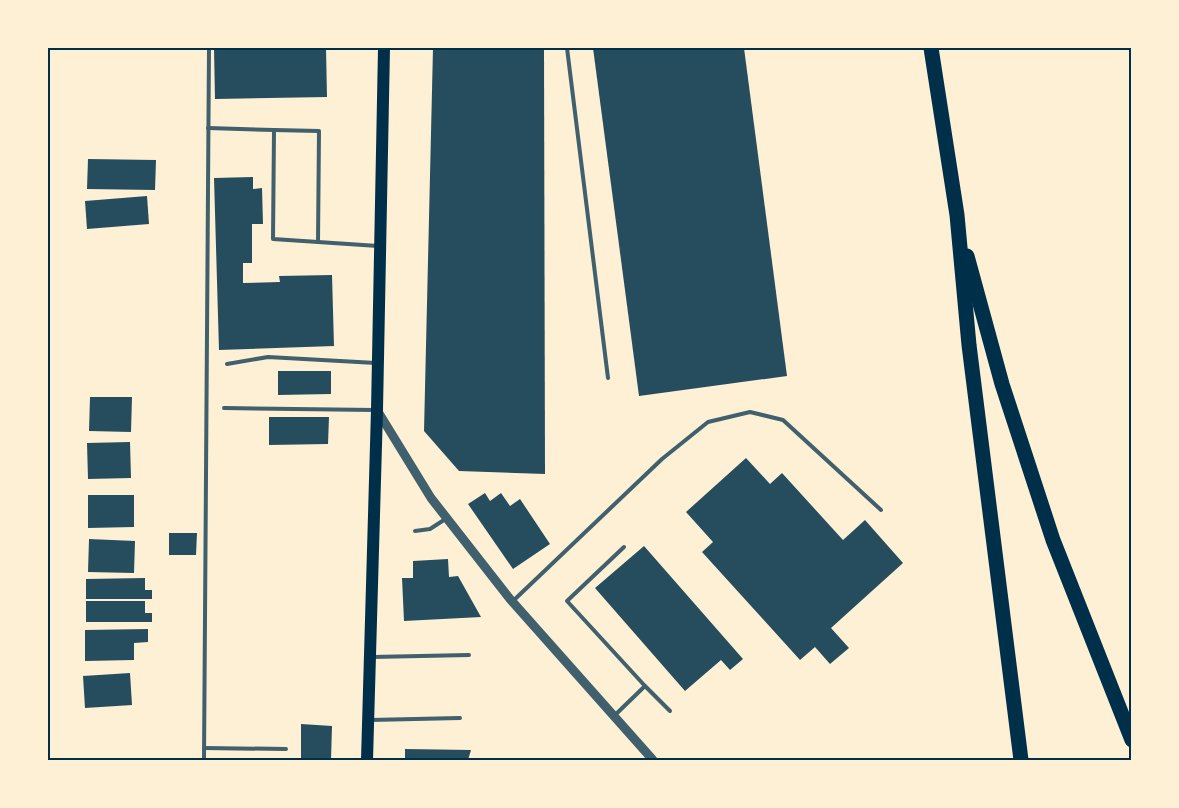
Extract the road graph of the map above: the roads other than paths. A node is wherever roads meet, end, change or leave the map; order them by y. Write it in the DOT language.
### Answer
graph roads {
  1 [pos="209,48"];
  2 [pos="384,48"];
  3 [pos="567,48"];
  4 [pos="931,48"];
  5 [pos="208,128"];
  6 [pos="274,130"];
  7 [pos="957,216"];
  8 [pos="318,242"];
  9 [pos="380,246"];
  10 [pos="378,363"];
  11 [pos="227,364"];
  12 [pos="608,378"];
  13 [pos="224,408"];
  14 [pos="377,410"];
  15 [pos="881,510"];
  16 [pos="447,518"];
  17 [pos="416,532"];
  18 [pos="624,548"];
  19 [pos="513,602"];
  20 [pos="469,655"];
  21 [pos="370,657"];
  22 [pos="645,686"];
  23 [pos="670,711"];
  24 [pos="614,716"];
  25 [pos="460,718"];
  26 [pos="368,720"];
  27 [pos="1132,740"];
  28 [pos="204,748"];
  29 [pos="286,749"];
  30 [pos="204,760"];
  31 [pos="367,760"];
  32 [pos="653,760"];
  33 [pos="1021,760"];
  1 -- 5 [label="lane"];
  2 -- 9 [label="main road"];
  3 -- 12 [label="lane"];
  4 -- 7 [label="highway"];
  5 -- 6 [label="lane"];
  5 -- 28 [label="lane"];
  6 -- 8 [label="lane"];
  6 -- 8 [label="lane"];
  7 -- 27 [label="highway"];
  7 -- 33 [label="highway"];
  8 -- 9 [label="lane"];
  9 -- 10 [label="main road"];
  10 -- 11 [label="lane"];
  10 -- 14 [label="main road"];
  13 -- 14 [label="lane"];
  14 -- 16 [label="street"];
  14 -- 21 [label="main road"];
  15 -- 19 [label="lane"];
  16 -- 17 [label="lane"];
  16 -- 19 [label="street"];
  18 -- 22 [label="lane"];
  19 -- 24 [label="street"];
  20 -- 21 [label="lane"];
  21 -- 26 [label="main road"];
  22 -- 23 [label="lane"];
  22 -- 24 [label="lane"];
  24 -- 32 [label="street"];
  25 -- 26 [label="lane"];
  26 -- 31 [label="main road"];
  28 -- 29 [label="lane"];
  28 -- 30 [label="lane"];
}
